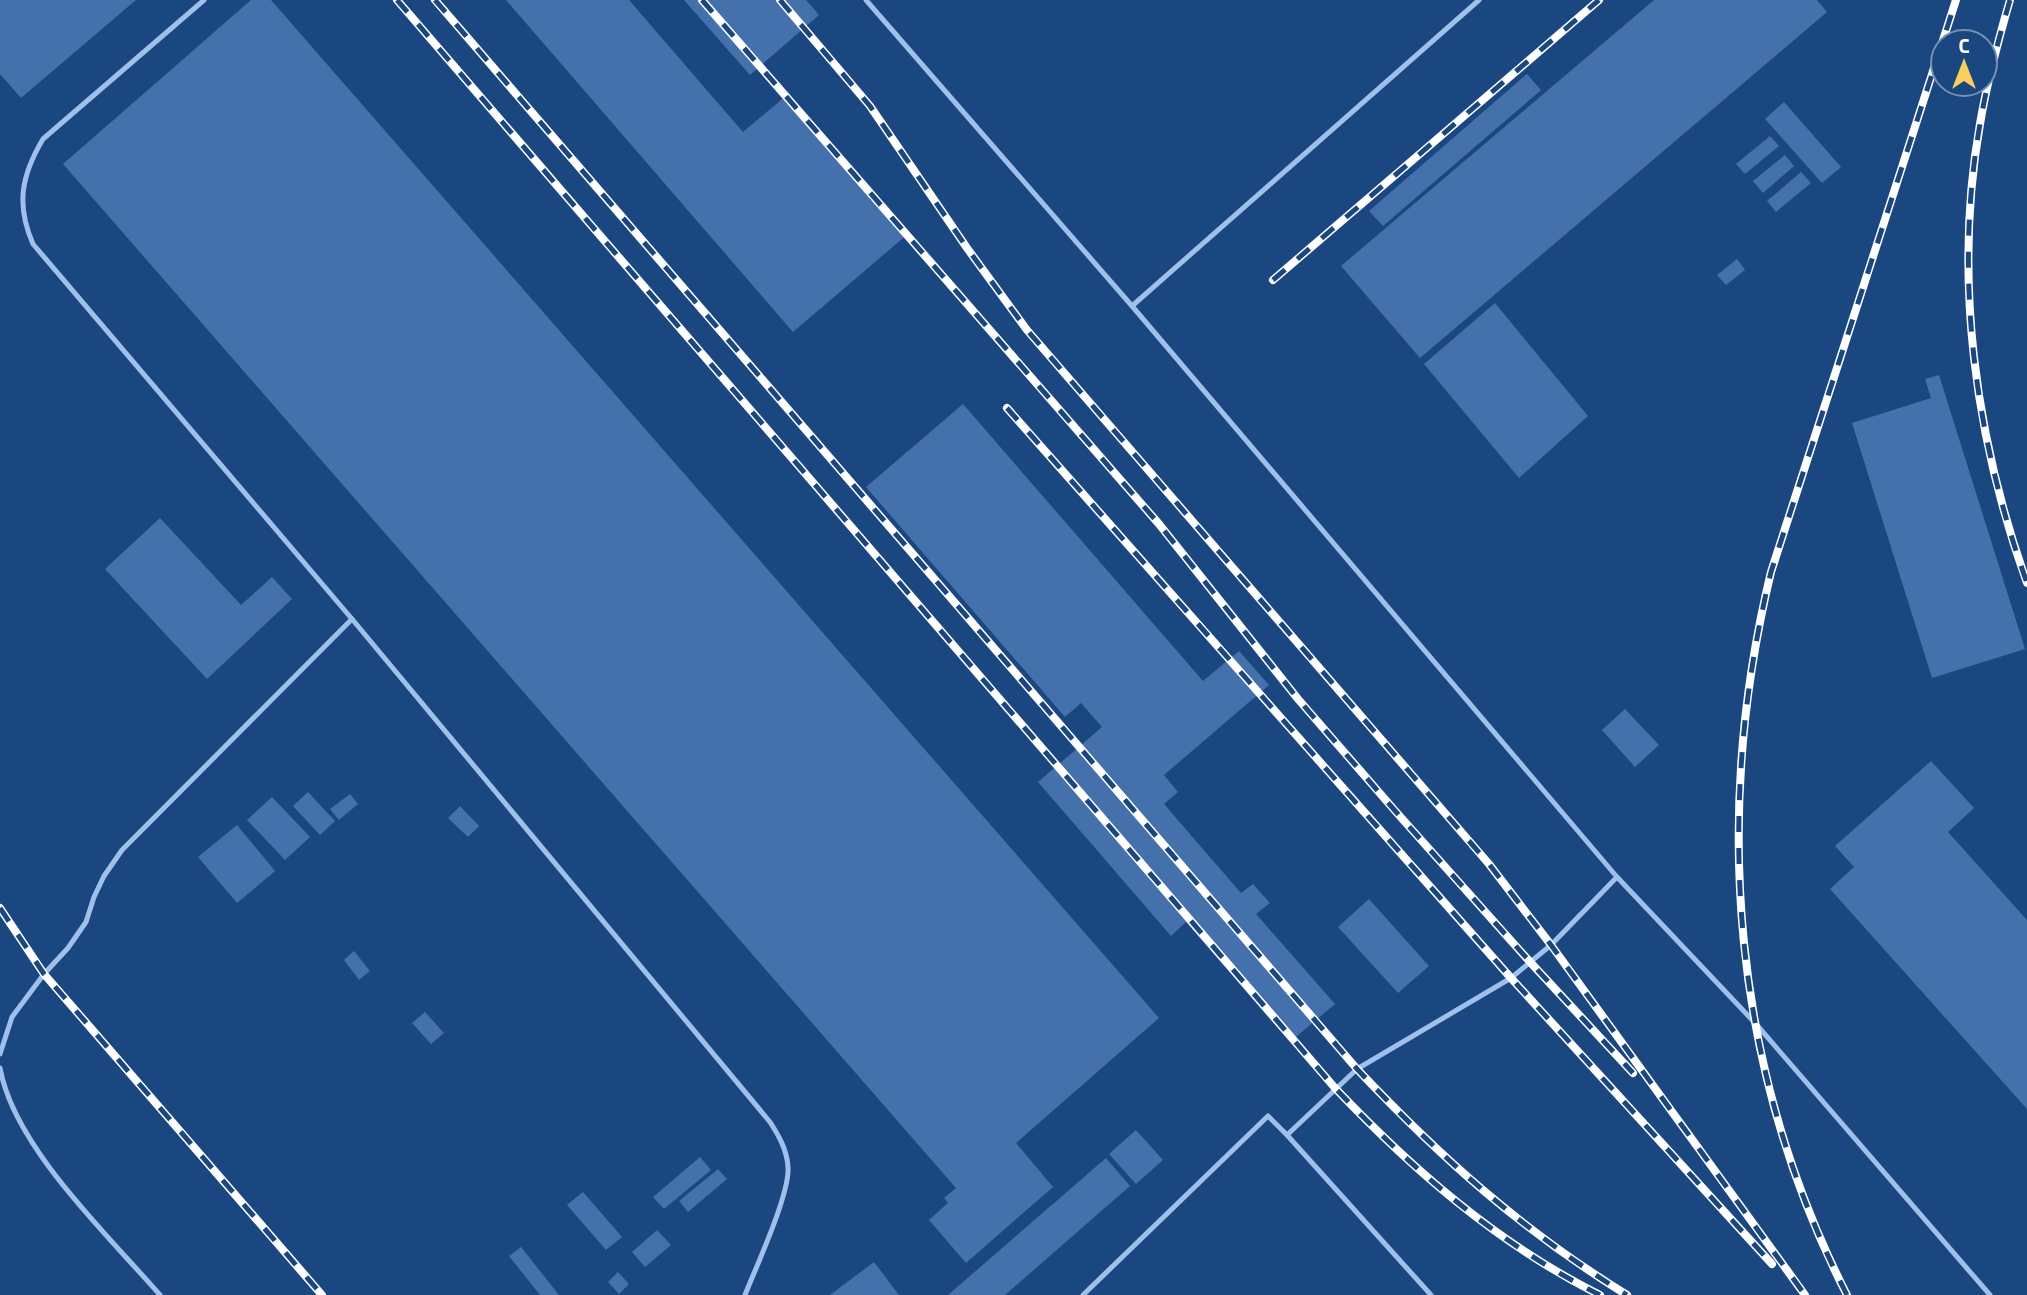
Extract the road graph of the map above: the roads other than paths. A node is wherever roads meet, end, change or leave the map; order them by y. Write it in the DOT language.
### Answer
graph roads {
  1 [pos="204,0"];
  2 [pos="866,0"];
  3 [pos="1479,0"];
  4 [pos="1132,306"];
  5 [pos="352,620"];
  6 [pos="1617,877"];
  7 [pos="0,1054"];
  8 [pos="0,1068"];
  9 [pos="1287,1135"];
  10 [pos="160,1295"];
  11 [pos="745,1295"];
  12 [pos="1083,1295"];
  13 [pos="1431,1295"];
  14 [pos="1990,1295"];
  1 -- 5 [label="lane"];
  2 -- 4 [label="lane"];
  3 -- 4 [label="lane"];
  4 -- 6 [label="lane"];
  5 -- 7 [label="lane"];
  5 -- 11 [label="lane"];
  6 -- 9 [label="lane"];
  6 -- 14 [label="lane"];
  8 -- 10 [label="lane"];
  9 -- 12 [label="lane"];
  9 -- 13 [label="lane"];
}
